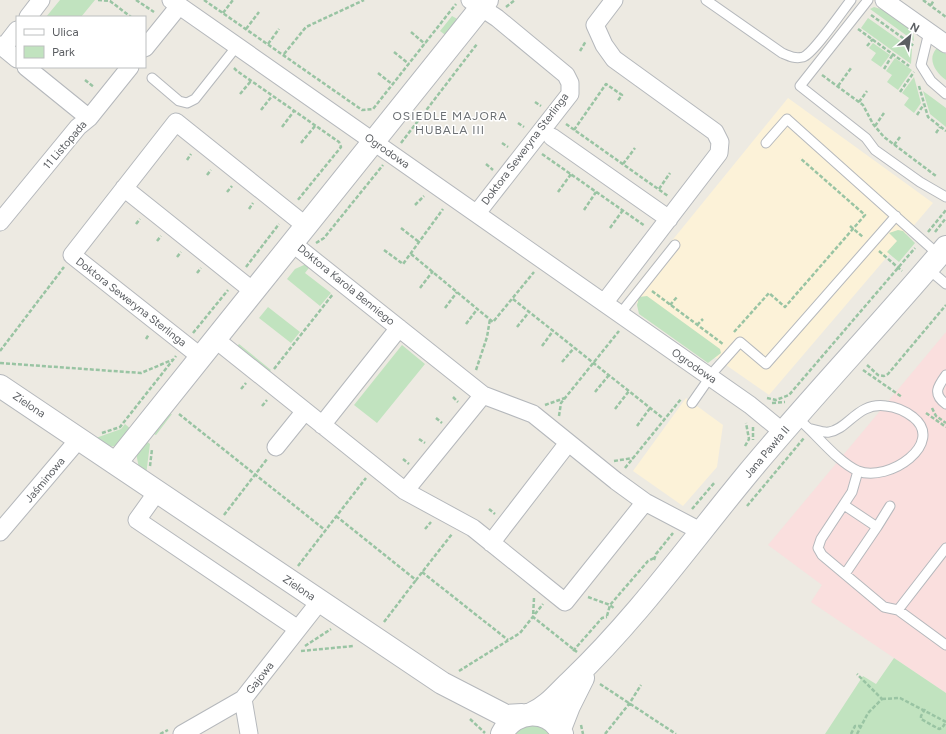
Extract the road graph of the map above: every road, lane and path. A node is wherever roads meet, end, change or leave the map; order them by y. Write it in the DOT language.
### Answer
graph roads {
  1 [pos="41,0"];
  2 [pos="98,0"];
  3 [pos="136,0"];
  4 [pos="204,0"];
  5 [pos="234,0"];
  6 [pos="364,0"];
  7 [pos="614,0"];
  8 [pos="706,0"];
  9 [pos="851,0"];
  10 [pos="868,0"];
  11 [pos="884,0"];
  12 [pos="923,0"];
  13 [pos="934,0"];
  14 [pos="474,2"];
  15 [pos="175,3"];
  16 [pos="931,5"];
  17 [pos="865,11"];
  18 [pos="259,12"];
  19 [pos="223,13"];
  20 [pos="29,16"];
  21 [pos="130,16"];
  22 [pos="160,16"];
  23 [pos="946,17"];
  24 [pos="856,28"];
  25 [pos="246,29"];
  26 [pos="279,29"];
  27 [pos="16,31"];
  28 [pos="854,31"];
  29 [pos="411,32"];
  30 [pos="929,32"];
  31 [pos="872,39"];
  32 [pos="268,44"];
  33 [pos="425,44"];
  34 [pos="946,44"];
  35 [pos="1,46"];
  36 [pos="146,46"];
  37 [pos="237,46"];
  38 [pos="867,46"];
  39 [pos="913,46"];
  40 [pos="394,52"];
  41 [pos="284,54"];
  42 [pos="893,54"];
  43 [pos="16,58"];
  44 [pos="409,64"];
  45 [pos="824,67"];
  46 [pos="27,68"];
  47 [pos="129,68"];
  48 [pos="851,68"];
  49 [pos="884,69"];
  50 [pos="915,70"];
  51 [pos="378,73"];
  52 [pos="917,77"];
  53 [pos="152,78"];
  54 [pos="85,80"];
  55 [pos="251,81"];
  56 [pos="392,84"];
  57 [pos="919,84"];
  58 [pos="838,86"];
  59 [pos="95,88"];
  60 [pos="867,91"];
  61 [pos="900,92"];
  62 [pos="240,94"];
  63 [pos="946,94"];
  64 [pos="272,96"];
  65 [pos="617,102"];
  66 [pos="859,102"];
  67 [pos="924,103"];
  68 [pos="261,110"];
  69 [pos="294,111"];
  70 [pos="884,113"];
  71 [pos="917,114"];
  72 [pos="89,118"];
  73 [pos="563,122"];
  74 [pos="315,126"];
  75 [pos="875,126"];
  76 [pos="282,127"];
  77 [pos="940,127"];
  78 [pos="574,130"];
  79 [pos="946,131"];
  80 [pos="936,133"];
  81 [pos="900,136"];
  82 [pos="552,137"];
  83 [pos="374,141"];
  84 [pos="301,143"];
  85 [pos="766,143"];
  86 [pos="894,145"];
  87 [pos="635,148"];
  88 [pos="540,153"];
  89 [pos="800,158"];
  90 [pos="623,164"];
  91 [pos="670,173"];
  92 [pos="570,174"];
  93 [pos="941,181"];
  94 [pos="124,188"];
  95 [pos="659,189"];
  96 [pos="428,191"];
  97 [pos="558,192"];
  98 [pos="596,192"];
  99 [pos="946,197"];
  100 [pos="446,204"];
  101 [pos="680,204"];
  102 [pos="415,205"];
  103 [pos="584,210"];
  104 [pos="622,210"];
  105 [pos="946,210"];
  106 [pos="477,213"];
  107 [pos="896,216"];
  108 [pos="669,219"];
  109 [pos="0,222"];
  110 [pos="306,226"];
  111 [pos="850,226"];
  112 [pos="401,228"];
  113 [pos="610,228"];
  114 [pos="649,229"];
  115 [pos="854,229"];
  116 [pos="922,239"];
  117 [pos="419,242"];
  118 [pos="292,243"];
  119 [pos="872,244"];
  120 [pos="675,245"];
  121 [pos="384,250"];
  122 [pos="411,254"];
  123 [pos="68,262"];
  124 [pos="932,263"];
  125 [pos="898,267"];
  126 [pos="538,268"];
  127 [pos="433,271"];
  128 [pos="342,283"];
  129 [pos="946,284"];
  130 [pos="643,285"];
  131 [pos="420,288"];
  132 [pos="253,292"];
  133 [pos="457,292"];
  134 [pos="677,297"];
  135 [pos="513,299"];
  136 [pos="604,302"];
  137 [pos="670,305"];
  138 [pos="946,305"];
  139 [pos="445,308"];
  140 [pos="478,308"];
  141 [pos="529,312"];
  142 [pos="490,319"];
  143 [pos="621,320"];
  144 [pos="703,320"];
  145 [pos="466,324"];
  146 [pos="517,326"];
  147 [pos="697,326"];
  148 [pos="399,328"];
  149 [pos="553,331"];
  150 [pos="733,333"];
  151 [pos="215,339"];
  152 [pos="728,339"];
  153 [pos="542,346"];
  154 [pos="574,348"];
  155 [pos="0,351"];
  156 [pos="201,357"];
  157 [pos="173,360"];
  158 [pos="562,362"];
  159 [pos="0,363"];
  160 [pos="593,363"];
  161 [pos="867,365"];
  162 [pos="863,370"];
  163 [pos="608,375"];
  164 [pos="946,375"];
  165 [pos="710,378"];
  166 [pos="266,379"];
  167 [pos="470,384"];
  168 [pos="0,386"];
  169 [pos="629,391"];
  170 [pos="595,392"];
  171 [pos="483,395"];
  172 [pos="682,396"];
  173 [pos="763,396"];
  174 [pos="908,401"];
  175 [pos="692,403"];
  176 [pos="946,404"];
  177 [pos="650,408"];
  178 [pos="615,409"];
  179 [pos="920,409"];
  180 [pos="305,411"];
  181 [pos="179,414"];
  182 [pos="664,419"];
  183 [pos="743,420"];
  184 [pos="558,422"];
  185 [pos="322,425"];
  186 [pos="636,426"];
  187 [pos="797,426"];
  188 [pos="946,427"];
  189 [pos="79,439"];
  190 [pos="568,443"];
  191 [pos="276,447"];
  192 [pos="745,447"];
  193 [pos="634,457"];
  194 [pos="609,462"];
  195 [pos="630,462"];
  196 [pos="116,463"];
  197 [pos="858,471"];
  198 [pos="623,472"];
  199 [pos="255,474"];
  200 [pos="367,477"];
  201 [pos="716,481"];
  202 [pos="405,491"];
  203 [pos="157,492"];
  204 [pos="631,492"];
  205 [pos="645,502"];
  206 [pos="844,505"];
  207 [pos="890,506"];
  208 [pos="336,516"];
  209 [pos="218,517"];
  210 [pos="3,522"];
  211 [pos="682,522"];
  212 [pos="877,527"];
  213 [pos="325,530"];
  214 [pos="453,532"];
  215 [pos="702,532"];
  216 [pos="491,543"];
  217 [pos="946,548"];
  218 [pos="653,564"];
  219 [pos="298,571"];
  220 [pos="422,572"];
  221 [pos="845,574"];
  222 [pos="416,580"];
  223 [pos="553,592"];
  224 [pos="573,592"];
  225 [pos="320,601"];
  226 [pos="898,610"];
  227 [pos="612,616"];
  228 [pos="608,622"];
  229 [pos="335,626"];
  230 [pos="298,629"];
  231 [pos="508,640"];
  232 [pos="364,641"];
  233 [pos="946,644"];
  234 [pos="569,656"];
  235 [pos="592,661"];
  236 [pos="857,674"];
  237 [pos="449,678"];
  238 [pos="597,682"];
  239 [pos="641,685"];
  240 [pos="243,699"];
  241 [pos="882,699"];
  242 [pos="629,704"];
  243 [pos="924,709"];
  244 [pos="527,714"];
  245 [pos="946,722"];
  246 [pos="861,726"];
  247 [pos="561,732"];
  248 [pos="182,734"];
  249 [pos="249,734"];
  250 [pos="496,734"];
  251 [pos="502,734"];
  252 [pos="605,734"];
  253 [pos="676,734"];
  254 [pos="851,734"];
  255 [pos="857,734"];
  1 -- 20 [label="street"];
  2 -- 21 [label="path"];
  3 -- 22 [label="path"];
  4 -- 19 [label="path"];
  5 -- 19 [label="path"];
  6 -- 41 [label="path"];
  7 -- 101 [label="street"];
  8 -- 9 [label="lane"];
  10 -- 17 [label="lane"];
  11 -- 30 [label="street"];
  12 -- 16 [label="path"];
  13 -- 16 [label="path"];
  14 -- 33 [label="path"];
  14 -- 83 [label="street"];
  14 -- 106 [label="street, Doktora Seweryna Sterlinga"];
  15 -- 36 [label="street"];
  15 -- 37 [label="street, Ogrodowa"];
  16 -- 23 [label="path"];
  17 -- 24 [label="path"];
  17 -- 39 [label="path"];
  17 -- 99 [label="lane"];
  18 -- 25 [label="path"];
  19 -- 25 [label="path"];
  24 -- 28 [label="path"];
  24 -- 31 [label="path"];
  25 -- 32 [label="path"];
  26 -- 32 [label="path"];
  27 -- 35 [label="street"];
  29 -- 33 [label="path"];
  30 -- 34 [label="street"];
  30 -- 63 [label="lane"];
  31 -- 38 [label="path"];
  31 -- 42 [label="path"];
  32 -- 41 [label="path"];
  33 -- 44 [label="path"];
  35 -- 43 [label="street"];
  37 -- 53 [label="lane"];
  37 -- 83 [label="street, Ogrodowa"];
  40 -- 44 [label="path"];
  41 -- 56 [label="path"];
  42 -- 49 [label="path"];
  42 -- 50 [label="path"];
  44 -- 56 [label="path"];
  45 -- 58 [label="path"];
  46 -- 72 [label="street"];
  47 -- 72 [label="street, 11 Listopada"];
  48 -- 58 [label="path"];
  50 -- 52 [label="path"];
  50 -- 61 [label="path"];
  51 -- 56 [label="path"];
  54 -- 59 [label="path"];
  55 -- 62 [label="path"];
  57 -- 67 [label="path"];
  58 -- 66 [label="path"];
  60 -- 66 [label="path"];
  64 -- 68 [label="path"];
  65 -- 78 [label="path"];
  66 -- 75 [label="path"];
  67 -- 71 [label="path"];
  67 -- 77 [label="path"];
  69 -- 76 [label="path"];
  70 -- 75 [label="path"];
  72 -- 109 [label="street, 11 Listopada"];
  73 -- 78 [label="path"];
  74 -- 84 [label="path"];
  75 -- 86 [label="path"];
  77 -- 79 [label="path"];
  77 -- 80 [label="path"];
  78 -- 90 [label="path"];
  81 -- 86 [label="path"];
  82 -- 108 [label="street"];
  83 -- 106 [label="street, Ogrodowa"];
  83 -- 110 [label="street"];
  85 -- 107 [label="lane"];
  86 -- 93 [label="path"];
  87 -- 90 [label="path"];
  88 -- 92 [label="path"];
  89 -- 115 [label="path"];
  90 -- 95 [label="path"];
  91 -- 95 [label="path"];
  92 -- 97 [label="path"];
  92 -- 98 [label="path"];
  94 -- 110 [label="street, Doktora Seweryna Sterlinga"];
  94 -- 132 [label="street"];
  94 -- 156 [label="street, Doktora Seweryna Sterlinga"];
  95 -- 101 [label="path"];
  96 -- 102 [label="path"];
  98 -- 103 [label="path"];
  98 -- 104 [label="path"];
  100 -- 117 [label="path"];
  101 -- 108 [label="street"];
  104 -- 113 [label="path"];
  104 -- 114 [label="path"];
  105 -- 116 [label="path"];
  106 -- 136 [label="street, Ogrodowa"];
  107 -- 116 [label="lane"];
  107 -- 119 [label="lane"];
  108 -- 136 [label="street"];
  110 -- 118 [label="street"];
  111 -- 115 [label="path"];
  112 -- 117 [label="path"];
  115 -- 119 [label="path"];
  115 -- 150 [label="path"];
  116 -- 124 [label="lane"];
  116 -- 125 [label="path"];
  117 -- 122 [label="path"];
  118 -- 128 [label="street, Doktora Karola Benniego"];
  118 -- 132 [label="street"];
  119 -- 125 [label="path"];
  119 -- 165 [label="lane"];
  120 -- 130 [label="lane"];
  121 -- 122 [label="path"];
  122 -- 127 [label="path"];
  123 -- 155 [label="path"];
  124 -- 125 [label="path"];
  124 -- 129 [label="lane"];
  124 -- 187 [label="street, Jana Pawła II"];
  125 -- 173 [label="path"];
  126 -- 135 [label="path"];
  127 -- 131 [label="path"];
  127 -- 133 [label="path"];
  128 -- 148 [label="street, Doktora Karola Benniego"];
  128 -- 166 [label="path"];
  130 -- 137 [label="path"];
  130 -- 143 [label="lane"];
  132 -- 151 [label="street"];
  133 -- 139 [label="path"];
  133 -- 140 [label="path"];
  134 -- 137 [label="path"];
  135 -- 141 [label="path"];
  135 -- 142 [label="path"];
  136 -- 143 [label="street, Ogrodowa"];
  137 -- 147 [label="path"];
  138 -- 161 [label="path"];
  140 -- 142 [label="path"];
  140 -- 145 [label="path"];
  141 -- 146 [label="path"];
  141 -- 149 [label="path"];
  142 -- 167 [label="path"];
  143 -- 160 [label="path"];
  143 -- 165 [label="street, Ogrodowa"];
  144 -- 147 [label="path"];
  147 -- 152 [label="path"];
  148 -- 167 [label="street, Doktora Karola Benniego"];
  148 -- 185 [label="street, Doktora Karola Benniego"];
  149 -- 153 [label="path"];
  149 -- 154 [label="path"];
  151 -- 156 [label="street"];
  151 -- 166 [label="street"];
  154 -- 158 [label="path"];
  154 -- 160 [label="path"];
  156 -- 196 [label="street"];
  157 -- 159 [label="path"];
  160 -- 163 [label="path"];
  160 -- 184 [label="path"];
  162 -- 174 [label="path"];
  163 -- 169 [label="path"];
  163 -- 170 [label="path"];
  164 -- 176 [label="lane"];
  165 -- 175 [label="lane"];
  165 -- 187 [label="street, Ogrodowa"];
  166 -- 180 [label="street"];
  167 -- 171 [label="street, Doktora Karola Benniego"];
  168 -- 189 [label="street, Zielona"];
  169 -- 177 [label="path"];
  169 -- 178 [label="path"];
  171 -- 190 [label="street, Doktora Karola Benniego"];
  171 -- 202 [label="street"];
  172 -- 182 [label="path"];
  177 -- 182 [label="path"];
  177 -- 186 [label="path"];
  179 -- 188 [label="path"];
  180 -- 185 [label="street"];
  180 -- 191 [label="street"];
  181 -- 199 [label="path"];
  182 -- 193 [label="path"];
  183 -- 192 [label="path"];
  185 -- 202 [label="street"];
  187 -- 197 [label="lane"];
  187 -- 197 [label="lane"];
  187 -- 215 [label="street, Jana Pawła II"];
  189 -- 196 [label="street, Zielona"];
  189 -- 210 [label="street, Jaśminowa"];
  190 -- 204 [label="street, Doktora Karola Benniego"];
  190 -- 216 [label="street"];
  191 -- 199 [label="path"];
  193 -- 194 [label="path"];
  193 -- 195 [label="path"];
  195 -- 198 [label="path"];
  195 -- 204 [label="path"];
  196 -- 203 [label="street, Zielona"];
  197 -- 206 [label="lane"];
  199 -- 209 [label="path"];
  199 -- 213 [label="path"];
  200 -- 208 [label="path"];
  201 -- 211 [label="path"];
  202 -- 216 [label="street"];
  203 -- 225 [label="street, Zielona"];
  203 -- 230 [label="street"];
  204 -- 205 [label="street, Doktora Karola Benniego"];
  205 -- 211 [label="street, Doktora Karola Benniego"];
  205 -- 224 [label="street"];
  206 -- 212 [label="lane"];
  206 -- 221 [label="lane"];
  207 -- 212 [label="lane"];
  208 -- 213 [label="path"];
  208 -- 222 [label="path"];
  211 -- 215 [label="street, Doktora Karola Benniego"];
  211 -- 218 [label="path"];
  212 -- 221 [label="lane"];
  213 -- 219 [label="path"];
  214 -- 220 [label="path"];
  215 -- 235 [label="street, Jana Pawła II"];
  216 -- 223 [label="street"];
  217 -- 226 [label="lane"];
  220 -- 222 [label="path"];
  220 -- 231 [label="path"];
  221 -- 226 [label="lane"];
  222 -- 232 [label="path"];
  223 -- 224 [label="street"];
  223 -- 231 [label="path"];
  224 -- 227 [label="path"];
  225 -- 230 [label="street, Gajowa"];
  225 -- 232 [label="street, Zielona"];
  226 -- 233 [label="lane"];
  227 -- 228 [label="path"];
  227 -- 234 [label="path"];
  229 -- 232 [label="path"];
  230 -- 240 [label="street, Gajowa"];
  231 -- 237 [label="path"];
  232 -- 237 [label="street, Zielona"];
  235 -- 244 [label="street, Jana Pawła II"];
  235 -- 247 [label="street, Jana Pawła II"];
  236 -- 241 [label="path"];
  237 -- 244 [label="street, Zielona"];
  237 -- 250 [label="street, Zielona"];
  238 -- 242 [label="path"];
  239 -- 242 [label="path"];
  240 -- 248 [label="street, Gajowa"];
  240 -- 249 [label="street"];
  241 -- 243 [label="path"];
  241 -- 246 [label="path"];
  242 -- 252 [label="path"];
  242 -- 253 [label="path"];
  243 -- 245 [label="path"];
  243 -- 245 [label="path"];
  244 -- 247 [label="street, Zielona"];
  244 -- 251 [label="street, Jana Pawła II"];
  246 -- 254 [label="path"];
  246 -- 255 [label="path"];
}
